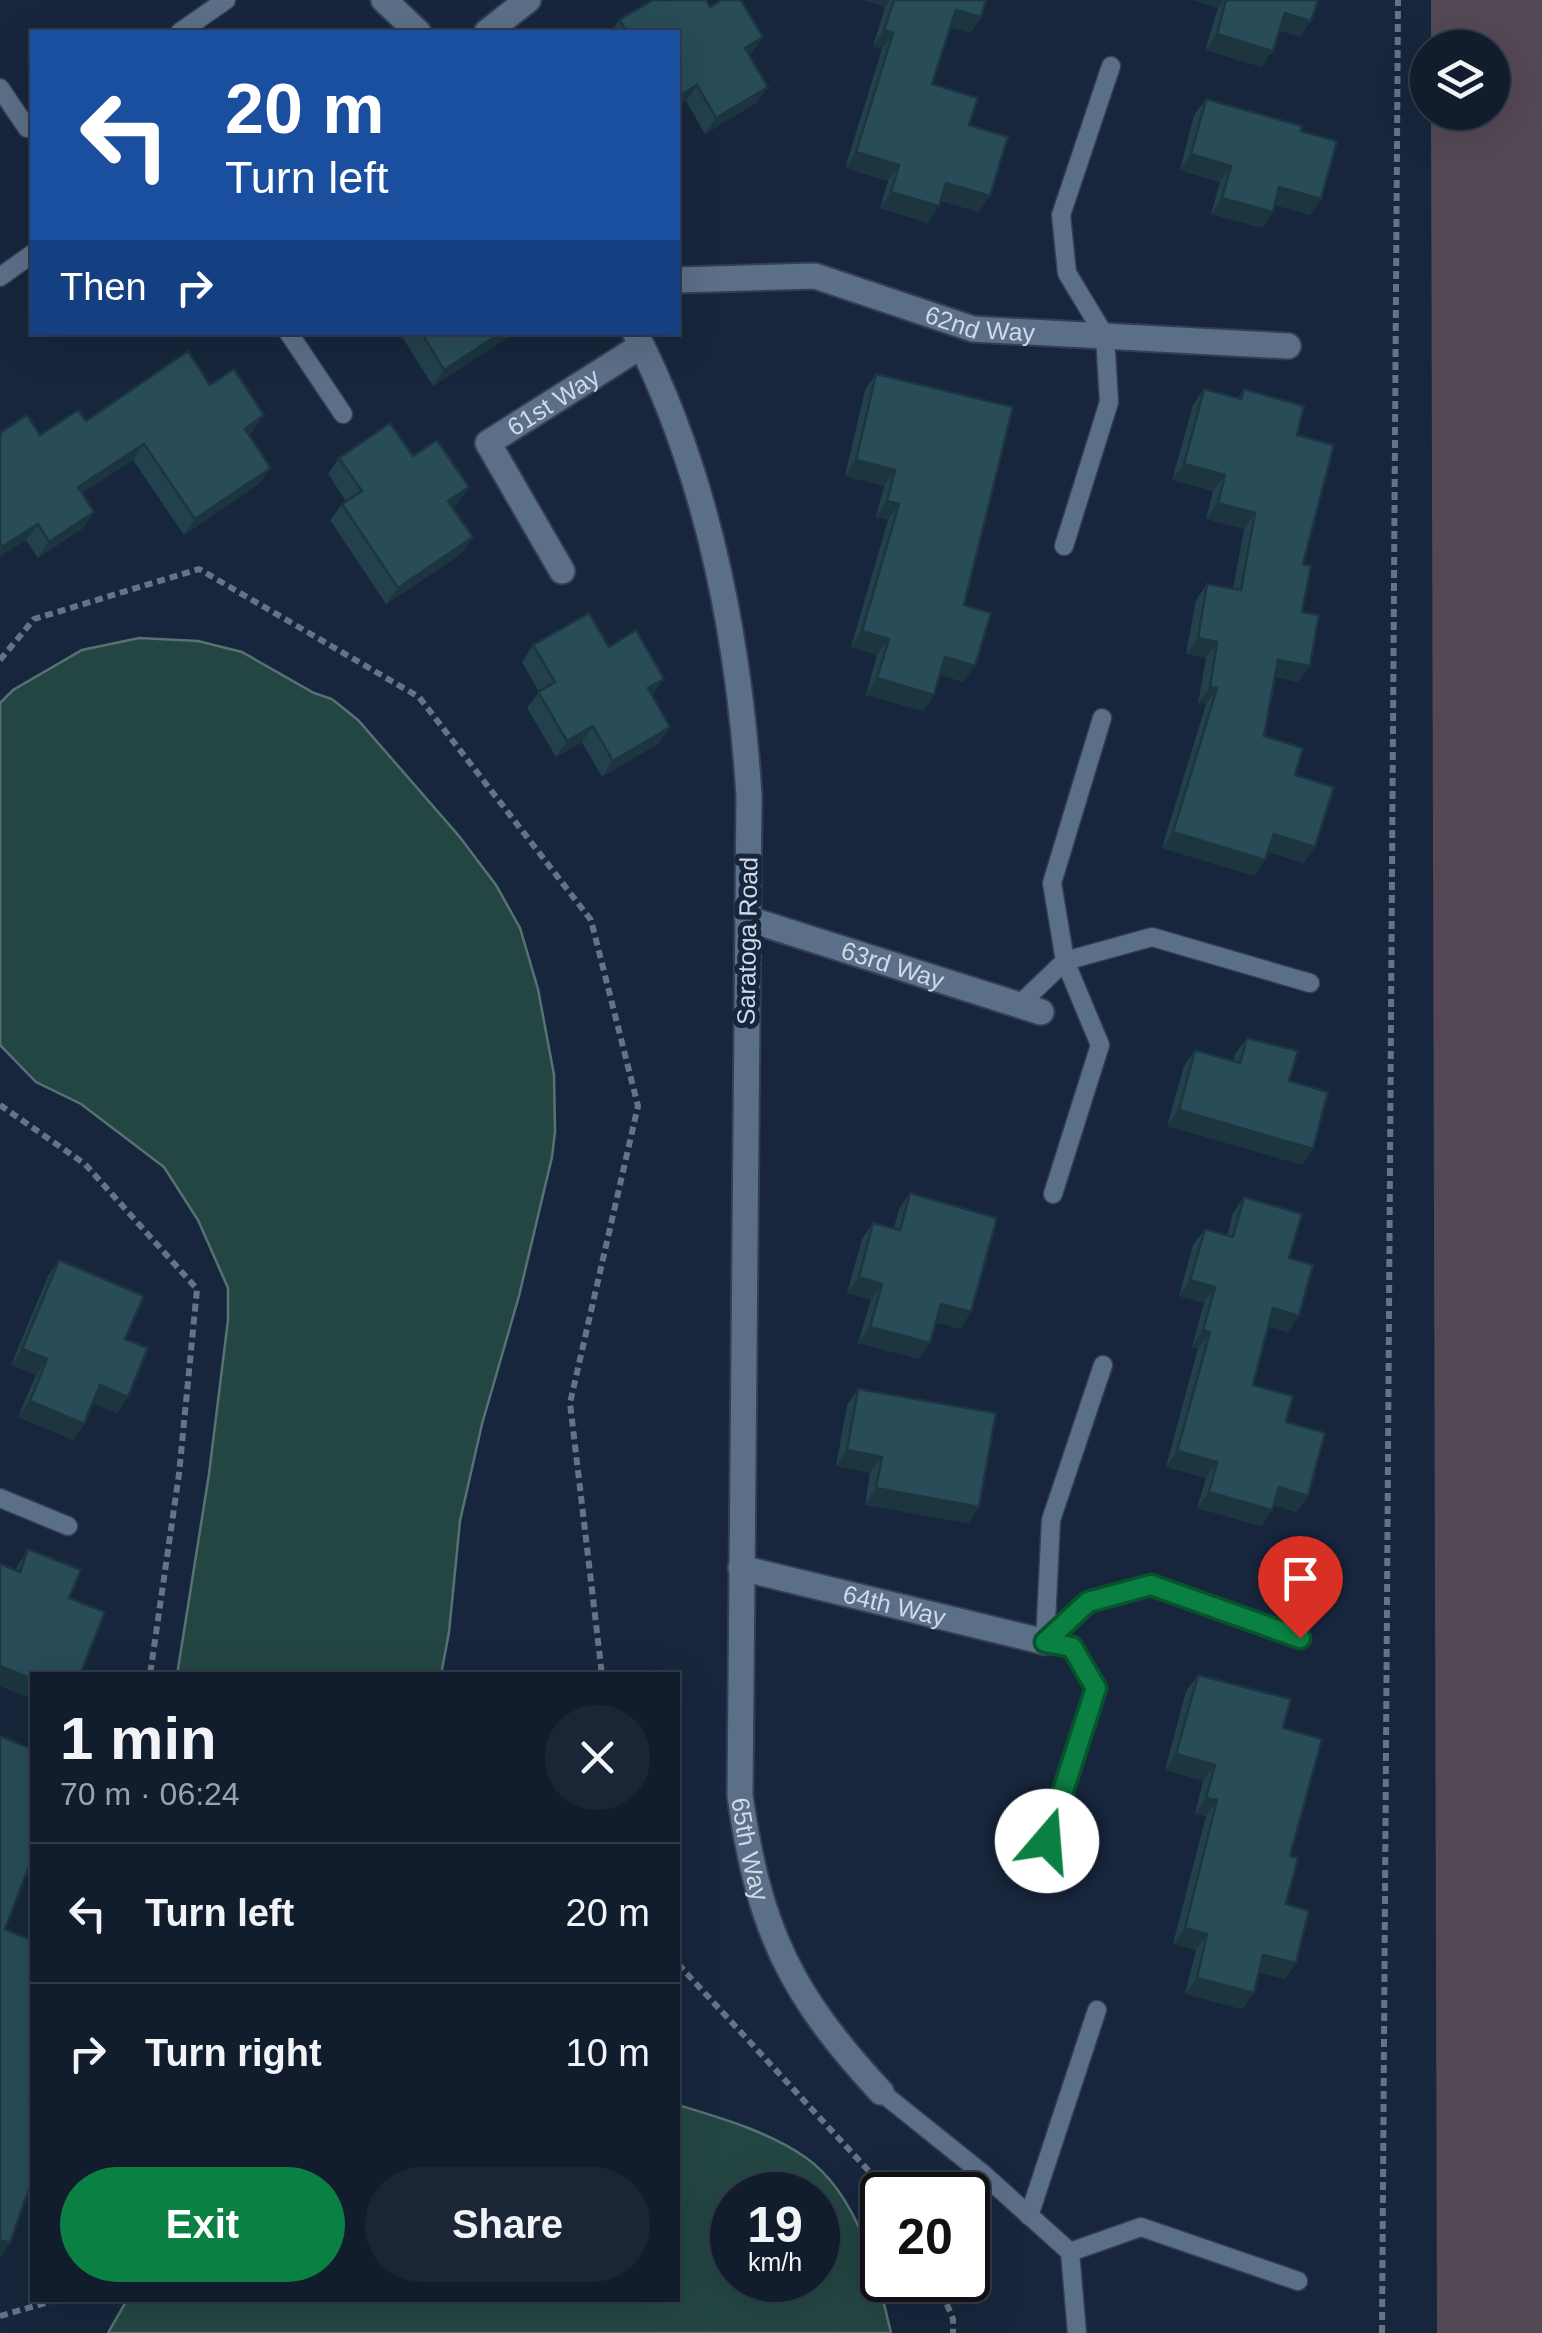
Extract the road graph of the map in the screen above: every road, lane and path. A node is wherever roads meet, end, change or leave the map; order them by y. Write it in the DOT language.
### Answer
graph roads {
  1 [pos="226,0"];
  2 [pos="384,0"];
  3 [pos="528,0"];
  4 [pos="1398,0"];
  5 [pos="183,30"];
  6 [pos="416,30"];
  7 [pos="490,30"];
  8 [pos="1111,66"];
  9 [pos="0,88"];
  10 [pos="30,128"];
  11 [pos="30,255"];
  12 [pos="0,277"];
  13 [pos="680,280"];
  14 [pos="290,335"];
  15 [pos="1105,336"];
  16 [pos="638,339"];
  17 [pos="1288,346"];
  18 [pos="343,414"];
  19 [pos="1064,546"];
  20 [pos="562,571"];
  21 [pos="0,660"];
  22 [pos="1102,718"];
  23 [pos="748,919"];
  24 [pos="1065,961"];
  25 [pos="1310,983"];
  26 [pos="1030,1009"];
  27 [pos="0,1105"];
  28 [pos="1053,1194"];
  29 [pos="1103,1364"];
  30 [pos="0,1498"];
  31 [pos="68,1526"];
  32 [pos="741,1568"];
  33 [pos="1300,1638"];
  34 [pos="1045,1642"];
  35 [pos="150,1672"];
  36 [pos="602,1672"];
  37 [pos="1047,1841"];
  38 [pos="680,1966"];
  39 [pos="1097,2010"];
  40 [pos="881,2092"];
  41 [pos="870,2172"];
  42 [pos="1029,2216"];
  43 [pos="1070,2252"];
  44 [pos="1298,2280"];
  45 [pos="49,2302"];
  46 [pos="946,2302"];
  47 [pos="0,2316"];
  48 [pos="953,2333"];
  49 [pos="1077,2333"];
  50 [pos="1382,2333"];
  1 -- 5 [label="lane"];
  2 -- 6 [label="street"];
  3 -- 7 [label="street"];
  4 -- 50 [label="path"];
  8 -- 15 [label="lane"];
  9 -- 10 [label="lane"];
  11 -- 12 [label="lane"];
  13 -- 15 [label="street, 62nd Way"];
  14 -- 18 [label="lane"];
  15 -- 17 [label="street, 62nd Way"];
  15 -- 19 [label="lane"];
  16 -- 20 [label="street, 61st Way"];
  16 -- 23 [label="street, Saratoga Road"];
  21 -- 36 [label="path"];
  22 -- 24 [label="lane"];
  23 -- 26 [label="street, 63rd Way"];
  23 -- 32 [label="street, Saratoga Road"];
  24 -- 25 [label="lane"];
  24 -- 26 [label="lane"];
  24 -- 28 [label="lane"];
  27 -- 35 [label="path"];
  29 -- 34 [label="lane"];
  30 -- 31 [label="lane"];
  32 -- 34 [label="street, 64th Way"];
  32 -- 40 [label="street, 65th Way"];
  33 -- 34 [label="lane"];
  34 -- 37 [label="lane"];
  38 -- 41 [label="path"];
  39 -- 42 [label="lane"];
  40 -- 42 [label="lane"];
  42 -- 43 [label="lane"];
  43 -- 44 [label="lane"];
  43 -- 49 [label="lane"];
  45 -- 47 [label="path"];
  46 -- 48 [label="path"];
}
